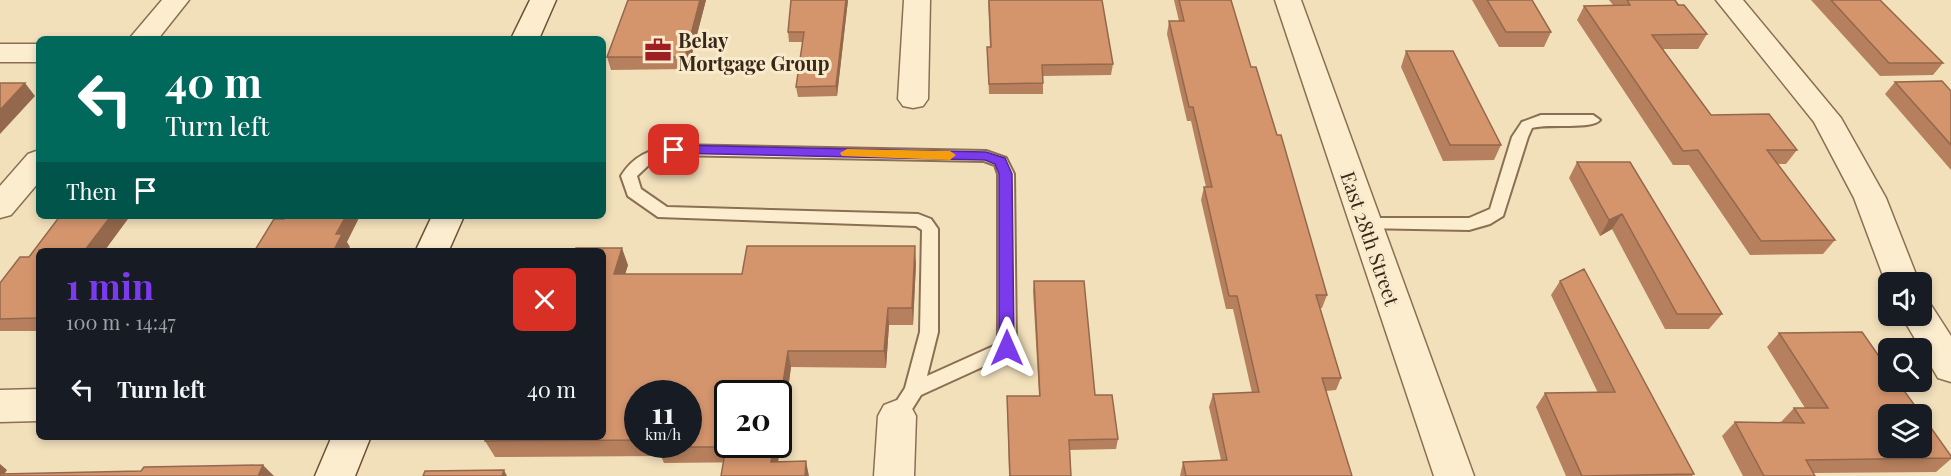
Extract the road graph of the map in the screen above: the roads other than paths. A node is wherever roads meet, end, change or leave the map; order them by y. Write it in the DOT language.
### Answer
graph roads {
  1 [pos="176,0"];
  2 [pos="543,0"];
  3 [pos="917,0"];
  4 [pos="1288,0"];
  5 [pos="1729,0"];
  6 [pos="146,36"];
  7 [pos="526,36"];
  8 [pos="0,53"];
  9 [pos="36,53"];
  10 [pos="913,99"];
  11 [pos="1593,120"];
  12 [pos="36,165"];
  13 [pos="0,207"];
  14 [pos="447,219"];
  15 [pos="1366,224"];
  16 [pos="435,248"];
  17 [pos="1898,272"];
  18 [pos="1925,326"];
  19 [pos="1951,368"];
  20 [pos="906,403"];
  21 [pos="36,405"];
  22 [pos="0,406"];
  23 [pos="350,440"];
  24 [pos="335,476"];
  25 [pos="894,476"];
  26 [pos="1454,476"];
  1 -- 6 [label="street"];
  2 -- 7 [label="street"];
  3 -- 10 [label="street"];
  4 -- 15 [label="street, East 28th Street"];
  5 -- 17 [label="street"];
  8 -- 9 [label="street"];
  11 -- 15 [label="lane"];
  12 -- 13 [label="street"];
  14 -- 16 [label="street"];
  15 -- 26 [label="street, East 28th Street"];
  18 -- 19 [label="street"];
  20 -- 20 [label="lane"];
  20 -- 25 [label="street"];
  21 -- 22 [label="street"];
  23 -- 24 [label="street"];
}
